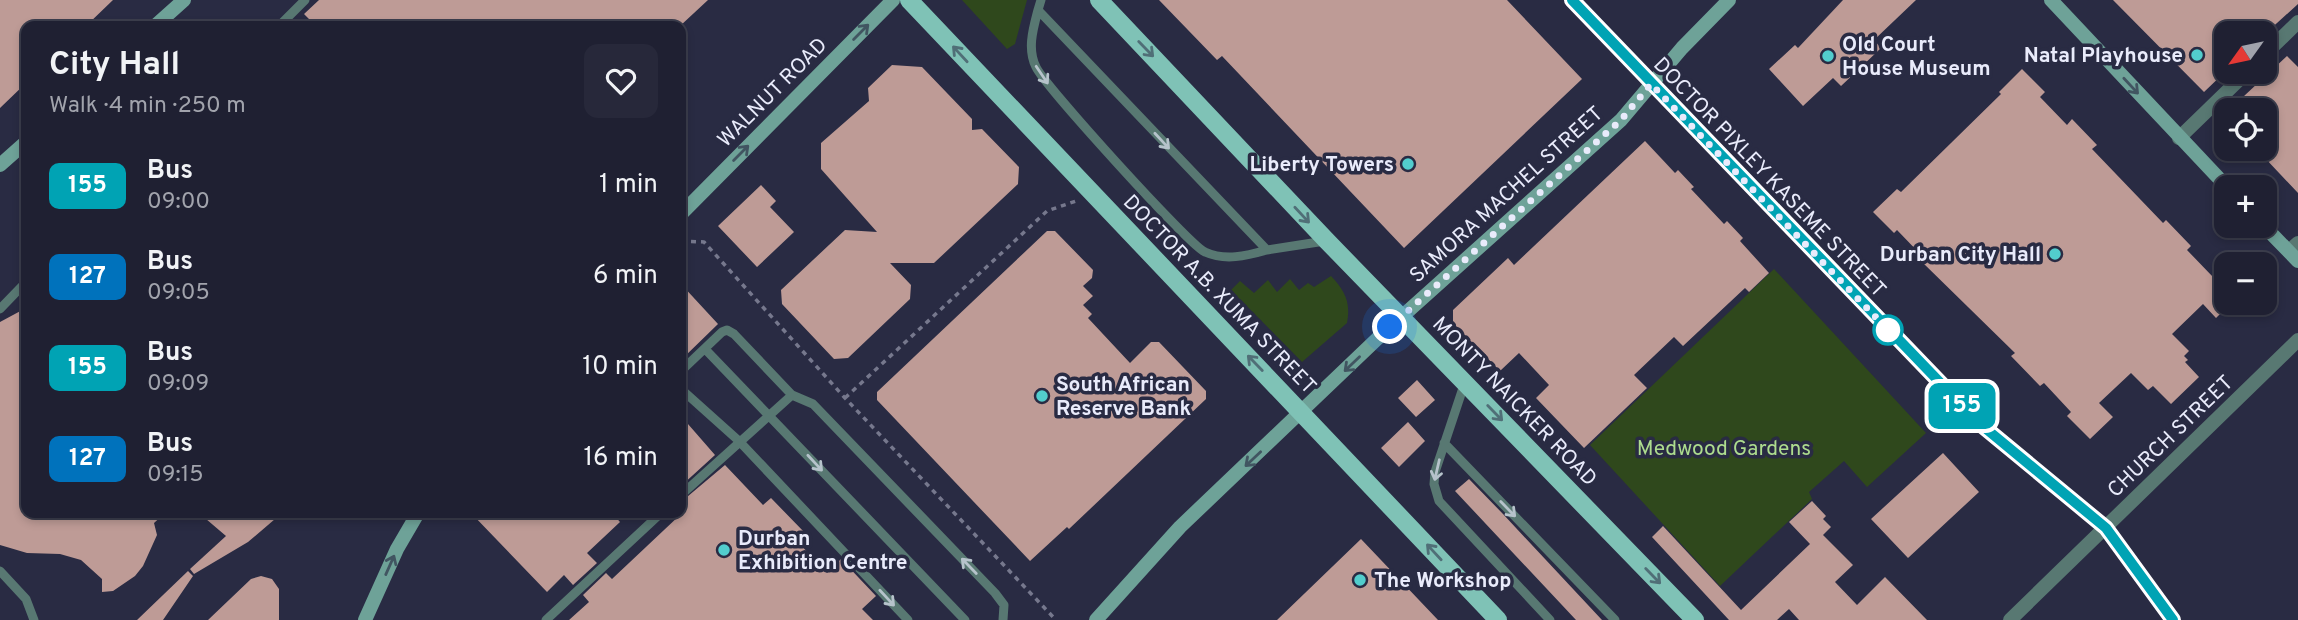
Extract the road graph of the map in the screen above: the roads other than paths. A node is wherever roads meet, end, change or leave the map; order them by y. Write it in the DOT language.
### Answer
graph roads {
  1 [pos="184,0"];
  2 [pos="305,0"];
  3 [pos="893,0"];
  4 [pos="909,0"];
  5 [pos="1099,0"];
  6 [pos="1572,0"];
  7 [pos="1730,0"];
  8 [pos="2051,0"];
  9 [pos="1040,5"];
  10 [pos="161,21"];
  11 [pos="284,21"];
  12 [pos="2298,22"];
  13 [pos="2277,42"];
  14 [pos="1651,84"];
  15 [pos="2235,84"];
  16 [pos="2179,138"];
  17 [pos="21,146"];
  18 [pos="0,165"];
  19 [pos="2215,175"];
  20 [pos="686,209"];
  21 [pos="2277,237"];
  22 [pos="1326,241"];
  23 [pos="1267,250"];
  24 [pos="2295,252"];
  25 [pos="21,287"];
  26 [pos="0,309"];
  27 [pos="1402,317"];
  28 [pos="2298,340"];
  29 [pos="705,349"];
  30 [pos="686,366"];
  31 [pos="1465,382"];
  32 [pos="686,394"];
  33 [pos="792,395"];
  34 [pos="1302,412"];
  35 [pos="769,413"];
  36 [pos="739,441"];
  37 [pos="1444,443"];
  38 [pos="686,490"];
  39 [pos="415,518"];
  40 [pos="656,518"];
  41 [pos="2106,528"];
  42 [pos="0,571"];
  43 [pos="34,620"];
  44 [pos="365,620"];
  45 [pos="545,620"];
  46 [pos="908,620"];
  47 [pos="965,620"];
  48 [pos="1003,620"];
  49 [pos="1096,620"];
  50 [pos="1498,620"];
  51 [pos="1550,620"];
  52 [pos="1615,620"];
  53 [pos="1695,620"];
  54 [pos="2010,620"];
  55 [pos="2173,620"];
  1 -- 10 [label="main road"];
  2 -- 11 [label="lane"];
  20 -- 3 [label="main road, WALNUT ROAD, one-way"];
  34 -- 4 [label="main road, DOCTOR A.B. XUMA STREET, one-way"];
  5 -- 22 [label="main road, MONTY NAICKER ROAD, one-way"];
  6 -- 14 [label="main road, DOCTOR PIXLEY KASEME STREET"];
  7 -- 14 [label="main road, SAMORA MACHEL STREET"];
  8 -- 16 [label="main road, one-way"];
  9 -- 23 [label="lane, one-way"];
  9 -- 23 [label="lane, one-way"];
  12 -- 13 [label="street"];
  14 -- 27 [label="main road, SAMORA MACHEL STREET"];
  14 -- 41 [label="main road, DOCTOR PIXLEY KASEME STREET"];
  15 -- 16 [label="street"];
  16 -- 19 [label="main road"];
  17 -- 18 [label="main road"];
  21 -- 24 [label="main road"];
  22 -- 23 [label="lane"];
  22 -- 27 [label="main road, MONTY NAICKER ROAD"];
  25 -- 26 [label="lane"];
  27 -- 31 [label="main road, MONTY NAICKER ROAD"];
  27 -- 34 [label="main road, SAMORA MACHEL STREET, one-way"];
  28 -- 41 [label="street, CHURCH STREET"];
  29 -- 30 [label="lane"];
  29 -- 33 [label="lane"];
  29 -- 35 [label="lane"];
  31 -- 37 [label="lane"];
  31 -- 53 [label="main road, MONTY NAICKER ROAD, one-way"];
  32 -- 36 [label="lane"];
  33 -- 35 [label="lane"];
  48 -- 33 [label="lane, one-way"];
  34 -- 49 [label="main road, SAMORA MACHEL STREET, one-way"];
  50 -- 34 [label="main road, DOCTOR A.B. XUMA STREET, one-way"];
  35 -- 36 [label="lane"];
  35 -- 47 [label="lane, one-way"];
  36 -- 38 [label="lane"];
  36 -- 46 [label="lane, one-way"];
  37 -- 51 [label="lane, one-way"];
  37 -- 52 [label="lane, one-way"];
  44 -- 39 [label="main road, one-way"];
  40 -- 45 [label="lane"];
  41 -- 54 [label="street, CHURCH STREET"];
  41 -- 55 [label="main road, DOCTOR PIXLEY KASEME STREET"];
  42 -- 43 [label="lane"];
}
